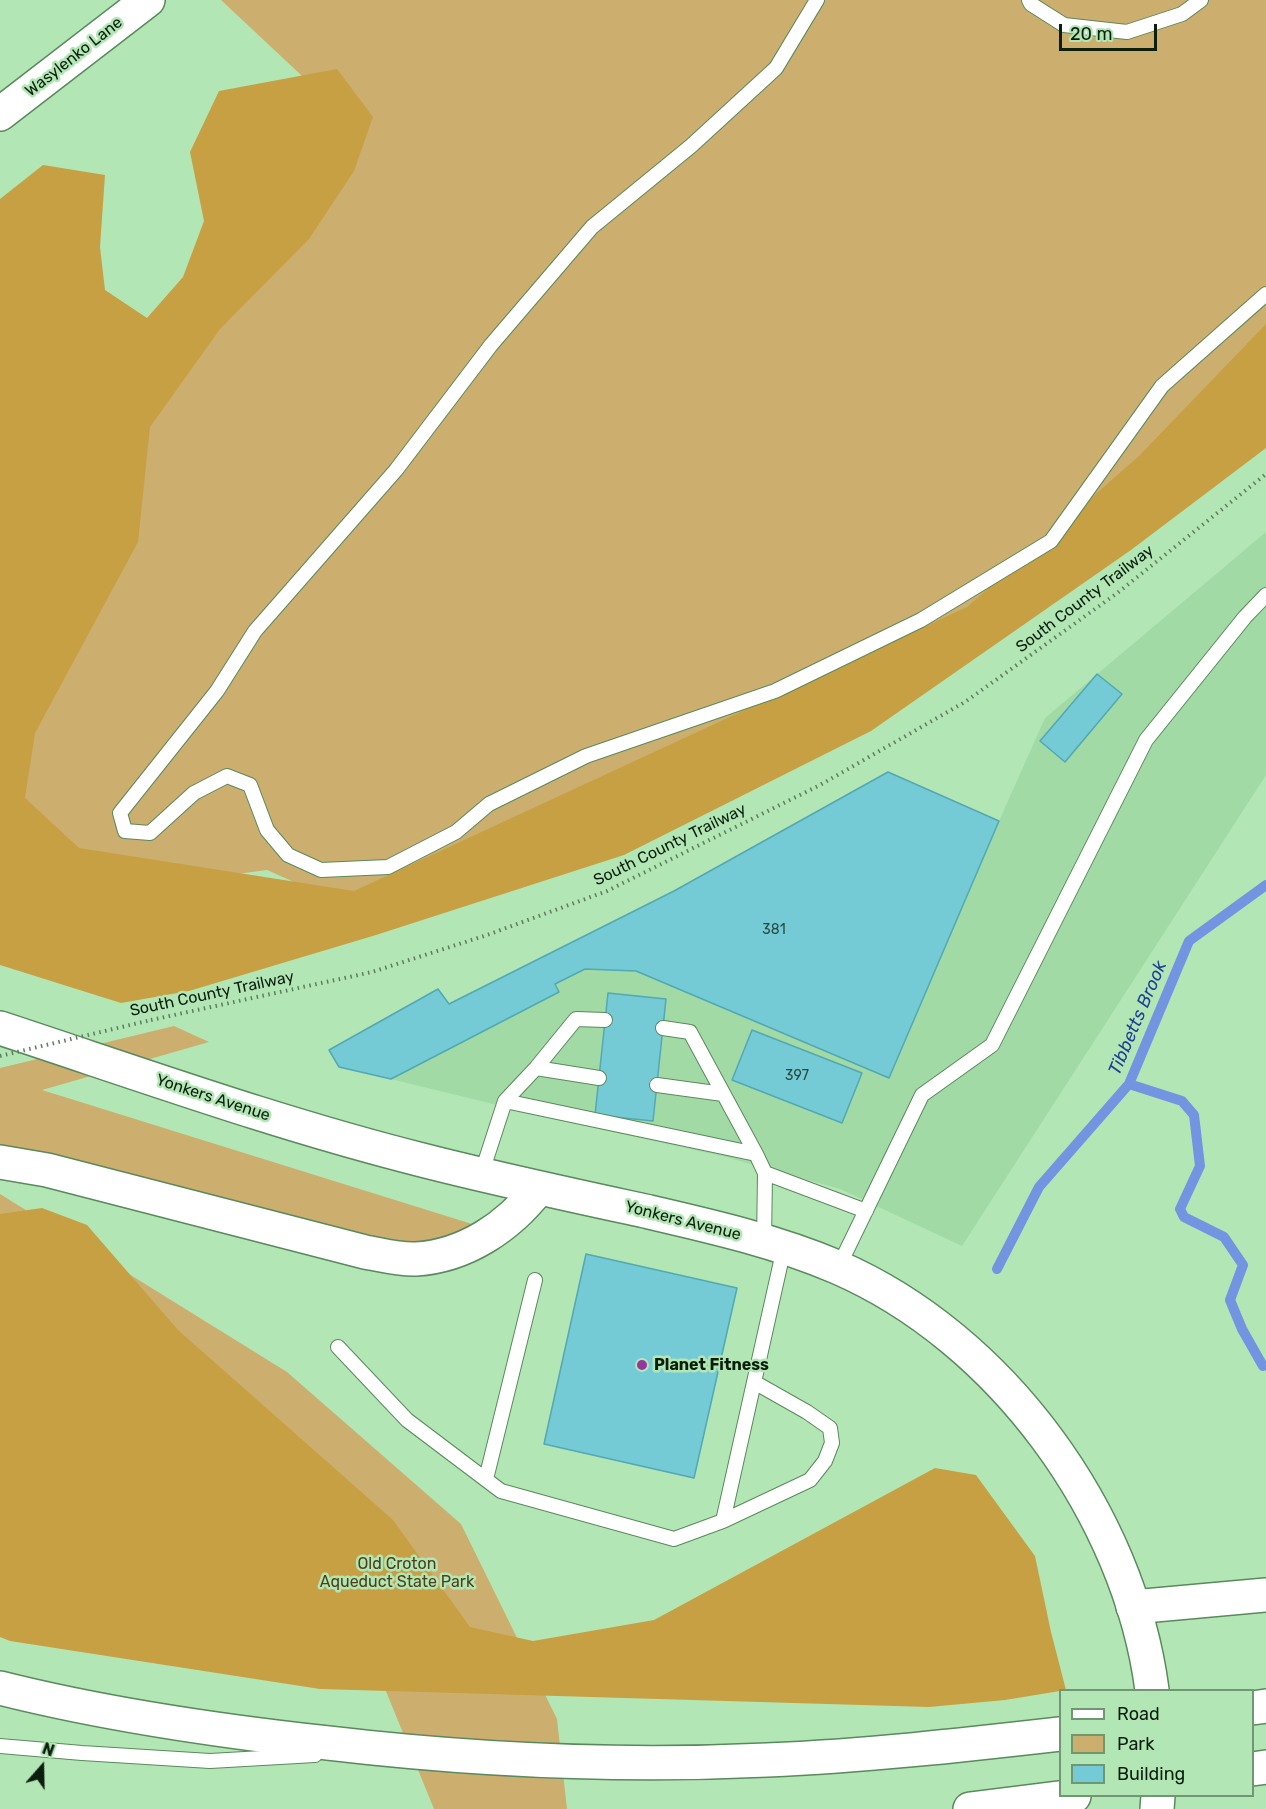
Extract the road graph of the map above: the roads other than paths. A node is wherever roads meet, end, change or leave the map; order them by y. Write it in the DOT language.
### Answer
graph roads {
  1 [pos="148,0"];
  2 [pos="817,0"];
  3 [pos="1029,0"];
  4 [pos="1201,0"];
  5 [pos="0,114"];
  6 [pos="1266,294"];
  7 [pos="1266,595"];
  8 [pos="605,1020"];
  9 [pos="0,1028"];
  10 [pos="663,1028"];
  11 [pos="536,1068"];
  12 [pos="599,1078"];
  13 [pos="657,1085"];
  14 [pos="723,1094"];
  15 [pos="505,1101"];
  16 [pos="756,1154"];
  17 [pos="0,1162"];
  18 [pos="765,1173"];
  19 [pos="481,1175"];
  20 [pos="538,1188"];
  21 [pos="866,1211"];
  22 [pos="774,1245"];
  23 [pos="838,1268"];
  24 [pos="535,1280"];
  25 [pos="338,1347"];
  26 [pos="754,1382"];
  27 [pos="486,1479"];
  28 [pos="723,1521"];
  29 [pos="1266,1595"];
  30 [pos="1133,1607"];
  31 [pos="0,1688"];
  32 [pos="1152,1689"];
  33 [pos="1059,1734"];
  34 [pos="0,1746"];
  35 [pos="395,1751"];
  36 [pos="1065,1797"];
  37 [pos="970,1809"];
  1 -- 5 [label="main road, Wasylenko Lane"];
  2 -- 6 [label="lane"];
  3 -- 4 [label="lane"];
  7 -- 21 [label="lane"];
  8 -- 11 [label="lane"];
  9 -- 19 [label="main road, Yonkers Avenue"];
  10 -- 14 [label="lane"];
  11 -- 12 [label="lane"];
  11 -- 15 [label="lane"];
  13 -- 14 [label="lane"];
  14 -- 16 [label="lane"];
  15 -- 16 [label="lane"];
  15 -- 19 [label="lane"];
  16 -- 18 [label="lane"];
  17 -- 20 [label="main road"];
  18 -- 21 [label="lane"];
  18 -- 22 [label="lane"];
  19 -- 20 [label="main road, Yonkers Avenue"];
  20 -- 22 [label="main road, Yonkers Avenue"];
  21 -- 23 [label="lane"];
  22 -- 23 [label="main road, Yonkers Avenue"];
  22 -- 26 [label="lane"];
  23 -- 30 [label="main road, Yonkers Avenue"];
  24 -- 27 [label="lane"];
  25 -- 27 [label="lane"];
  26 -- 28 [label="lane"];
  26 -- 28 [label="lane"];
  27 -- 28 [label="lane"];
  29 -- 30 [label="main road"];
  30 -- 32 [label="main road, Yonkers Avenue"];
  31 -- 35 [label="main road"];
  33 -- 35 [label="main road"];
  34 -- 35 [label="lane"];
  36 -- 37 [label="main road"];
}
